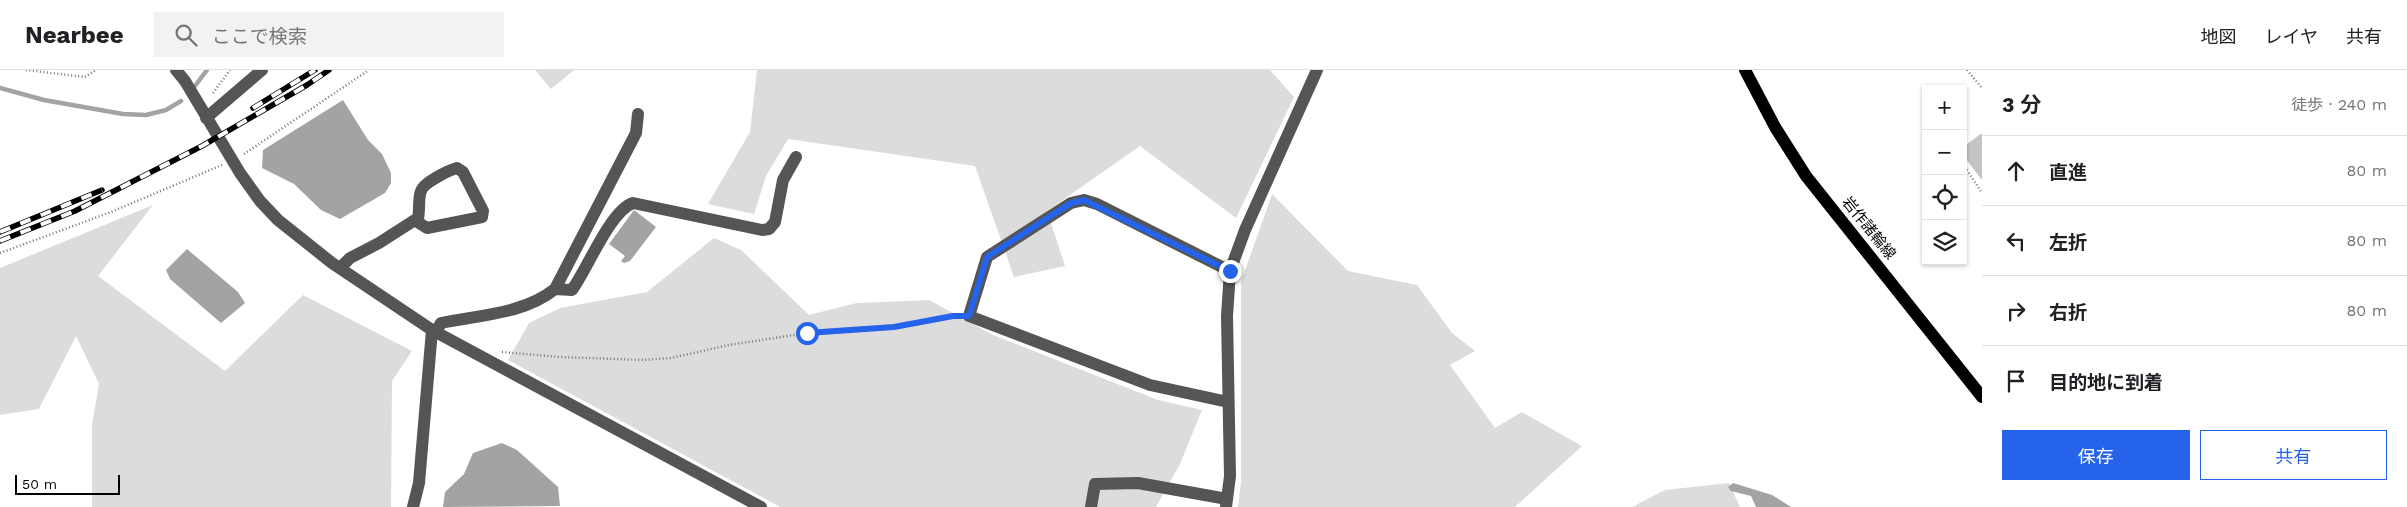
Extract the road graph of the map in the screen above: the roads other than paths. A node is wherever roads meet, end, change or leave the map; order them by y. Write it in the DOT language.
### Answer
graph roads {
  1 [pos="176,70"];
  2 [pos="262,70"];
  3 [pos="1317,70"];
  4 [pos="1744,70"];
  5 [pos="638,114"];
  6 [pos="206,118"];
  7 [pos="796,157"];
  8 [pos="418,218"];
  9 [pos="340,268"];
  10 [pos="1230,271"];
  11 [pos="555,289"];
  12 [pos="434,331"];
  13 [pos="1982,397"];
  14 [pos="1228,402"];
  15 [pos="1226,503"];
  16 [pos="413,507"];
  17 [pos="761,507"];
  18 [pos="1091,507"];
  1 -- 6 [label="street"];
  2 -- 6 [label="street"];
  3 -- 10 [label="street"];
  4 -- 13 [label="main road, 岩作諸輪線"];
  5 -- 11 [label="street"];
  6 -- 9 [label="street"];
  7 -- 11 [label="street"];
  8 -- 8 [label="street"];
  8 -- 9 [label="street"];
  9 -- 12 [label="street"];
  10 -- 14 [label="street"];
  10 -- 14 [label="street"];
  11 -- 12 [label="street"];
  12 -- 16 [label="street"];
  12 -- 17 [label="street"];
  14 -- 15 [label="street"];
  15 -- 18 [label="street"];
}
